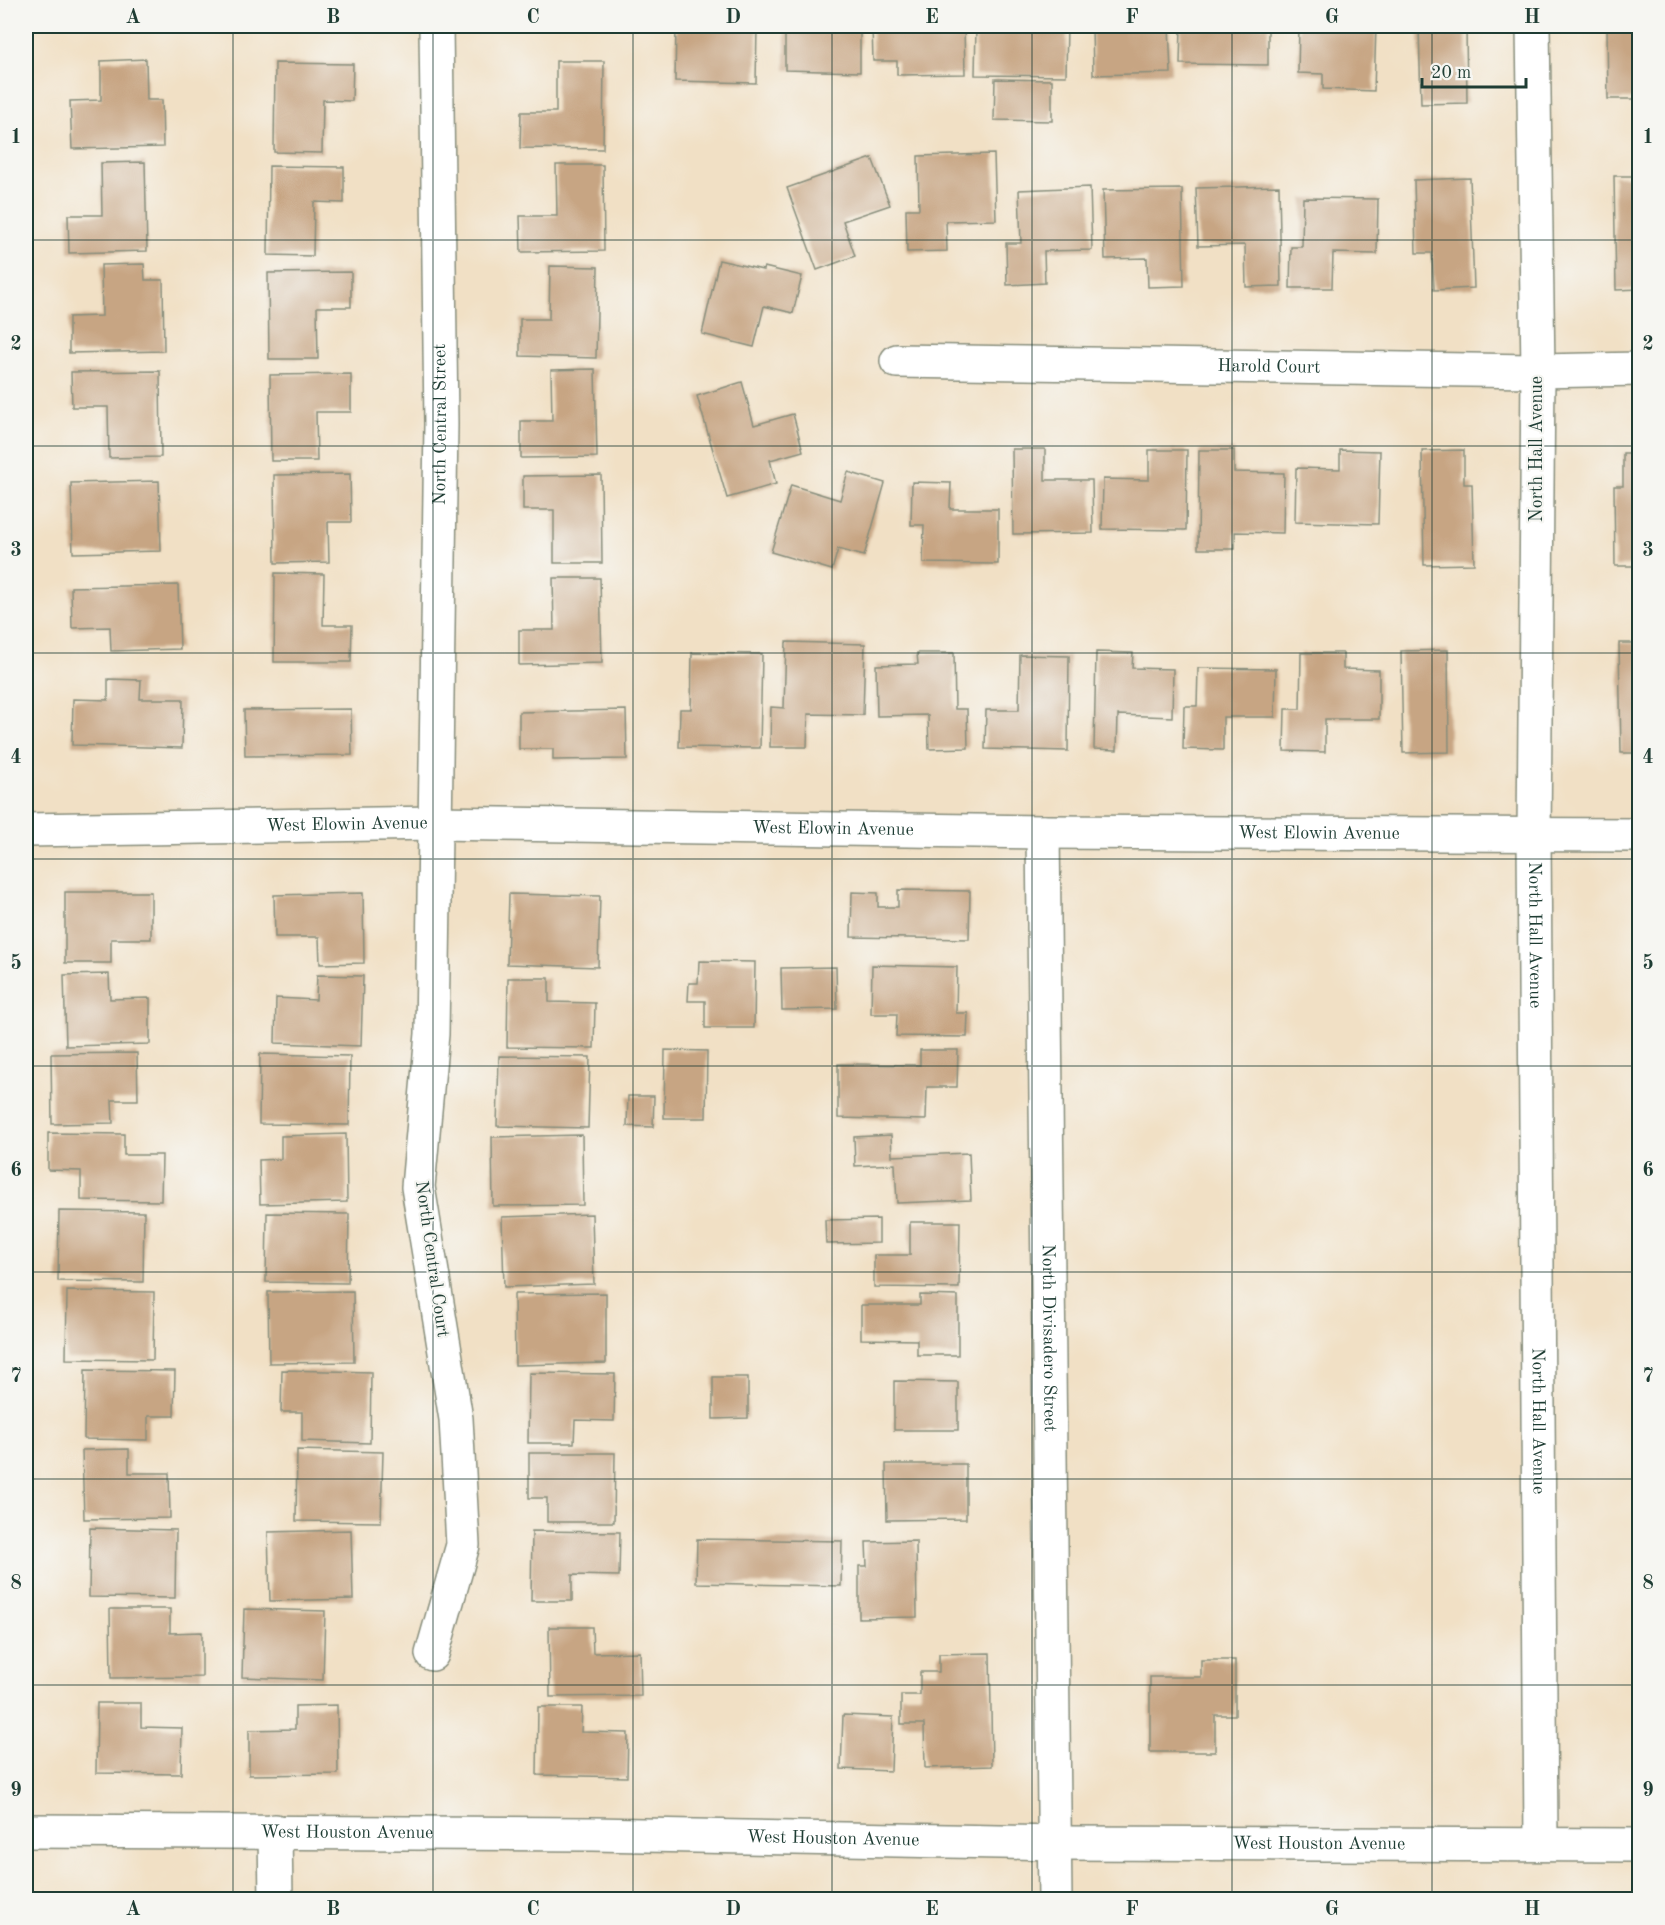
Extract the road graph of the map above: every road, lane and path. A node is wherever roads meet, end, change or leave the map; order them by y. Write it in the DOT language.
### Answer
graph roads {
  1 [pos="436,26"];
  2 [pos="1533,26"];
  3 [pos="897,361"];
  4 [pos="1640,369"];
  5 [pos="1538,371"];
  6 [pos="435,823"];
  7 [pos="26,830"];
  8 [pos="1043,832"];
  9 [pos="1640,835"];
  10 [pos="1534,836"];
  11 [pos="432,1654"];
  12 [pos="26,1831"];
  13 [pos="275,1831"];
  14 [pos="1056,1843"];
  15 [pos="1541,1844"];
  16 [pos="1640,1845"];
  17 [pos="276,1899"];
  18 [pos="1055,1899"];
  1 -- 6 [label="street, North Central Street"];
  2 -- 5 [label="street, North Hall Avenue"];
  3 -- 5 [label="street, Harold Court"];
  4 -- 5 [label="street, Harold Court"];
  5 -- 10 [label="street, North Hall Avenue"];
  6 -- 7 [label="street, West Elowin Avenue"];
  6 -- 8 [label="street, West Elowin Avenue"];
  6 -- 11 [label="street, North Central Court"];
  8 -- 10 [label="street, West Elowin Avenue"];
  8 -- 14 [label="street, North Divisadero Street"];
  9 -- 10 [label="street, West Elowin Avenue"];
  10 -- 15 [label="street, North Hall Avenue"];
  12 -- 13 [label="street, West Houston Avenue"];
  13 -- 14 [label="street, West Houston Avenue"];
  13 -- 17 [label="street"];
  14 -- 15 [label="street, West Houston Avenue"];
  14 -- 18 [label="street, North Divisadero Street"];
  15 -- 16 [label="street, West Houston Avenue"];
}
